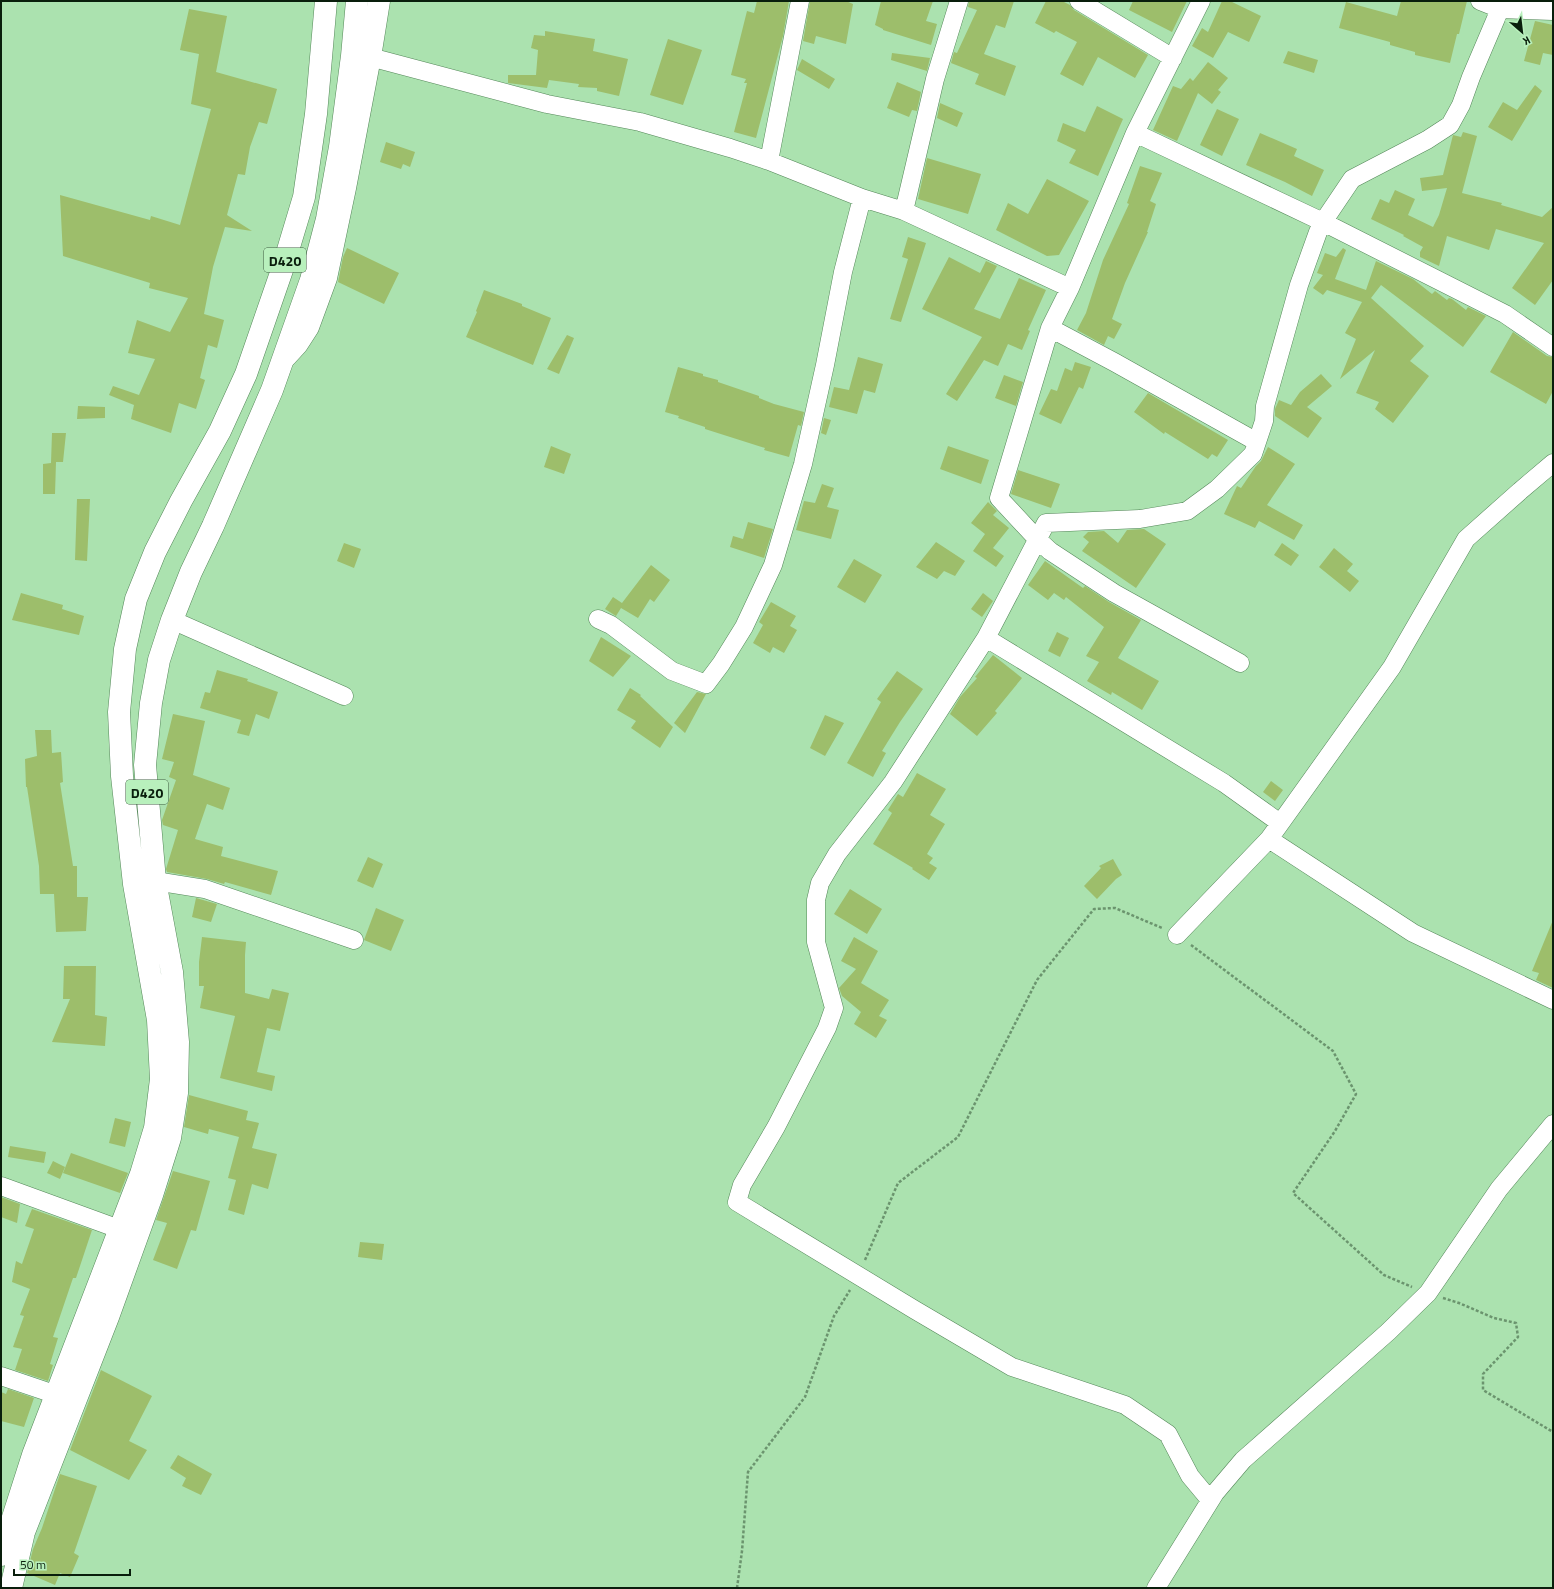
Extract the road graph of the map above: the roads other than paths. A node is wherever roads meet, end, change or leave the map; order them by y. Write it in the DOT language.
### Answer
graph roads {
  1 [pos="326,1"];
  2 [pos="356,1"];
  3 [pos="379,1"];
  4 [pos="800,1"];
  5 [pos="959,1"];
  6 [pos="1201,1"];
  7 [pos="1480,1"];
  8 [pos="1084,2"];
  9 [pos="1500,9"];
  10 [pos="1553,11"];
  11 [pos="370,57"];
  12 [pos="1173,58"];
  13 [pos="1135,133"];
  14 [pos="769,161"];
  15 [pos="862,198"];
  16 [pos="904,211"];
  17 [pos="1323,222"];
  18 [pos="1070,288"];
  19 [pos="1050,328"];
  20 [pos="1553,347"];
  21 [pos="283,358"];
  22 [pos="1257,442"];
  23 [pos="1553,463"];
  24 [pos="1038,540"];
  25 [pos="598,619"];
  26 [pos="172,620"];
  27 [pos="986,638"];
  28 [pos="1240,662"];
  29 [pos="344,696"];
  30 [pos="1280,823"];
  31 [pos="1269,839"];
  32 [pos="155,881"];
  33 [pos="1177,935"];
  34 [pos="354,940"];
  35 [pos="1553,1000"];
  36 [pos="1553,1124"];
  37 [pos="1,1186"];
  38 [pos="119,1229"];
  39 [pos="1,1376"];
  40 [pos="57,1395"];
  41 [pos="1210,1500"];
  42 [pos="1,1555"];
  43 [pos="12,1588"];
  44 [pos="1156,1588"];
  1 -- 38 [label="main road, D420"];
  2 -- 21 [label="main road, D420"];
  3 -- 11 [label="main road"];
  4 -- 14 [label="street"];
  5 -- 16 [label="street"];
  6 -- 12 [label="street"];
  7 -- 9 [label="street"];
  8 -- 12 [label="street"];
  9 -- 10 [label="street"];
  9 -- 17 [label="street"];
  11 -- 14 [label="street"];
  11 -- 21 [label="main road"];
  12 -- 13 [label="street"];
  13 -- 17 [label="street"];
  13 -- 18 [label="street"];
  14 -- 15 [label="street"];
  15 -- 16 [label="street"];
  15 -- 25 [label="street"];
  16 -- 18 [label="street"];
  17 -- 20 [label="street"];
  17 -- 22 [label="street"];
  18 -- 19 [label="street"];
  19 -- 22 [label="street"];
  19 -- 24 [label="street"];
  21 -- 26 [label="main road, D420"];
  22 -- 24 [label="street"];
  23 -- 30 [label="street"];
  24 -- 27 [label="street"];
  24 -- 28 [label="street"];
  26 -- 29 [label="street"];
  26 -- 32 [label="main road, D420"];
  27 -- 30 [label="street"];
  27 -- 41 [label="street"];
  30 -- 31 [label="street"];
  31 -- 33 [label="street"];
  31 -- 35 [label="street"];
  32 -- 34 [label="street"];
  32 -- 43 [label="main road, D420"];
  36 -- 41 [label="street"];
  37 -- 38 [label="street"];
  38 -- 40 [label="main road, D420"];
  39 -- 40 [label="street"];
  40 -- 42 [label="main road, D420"];
  41 -- 44 [label="street"];
}
